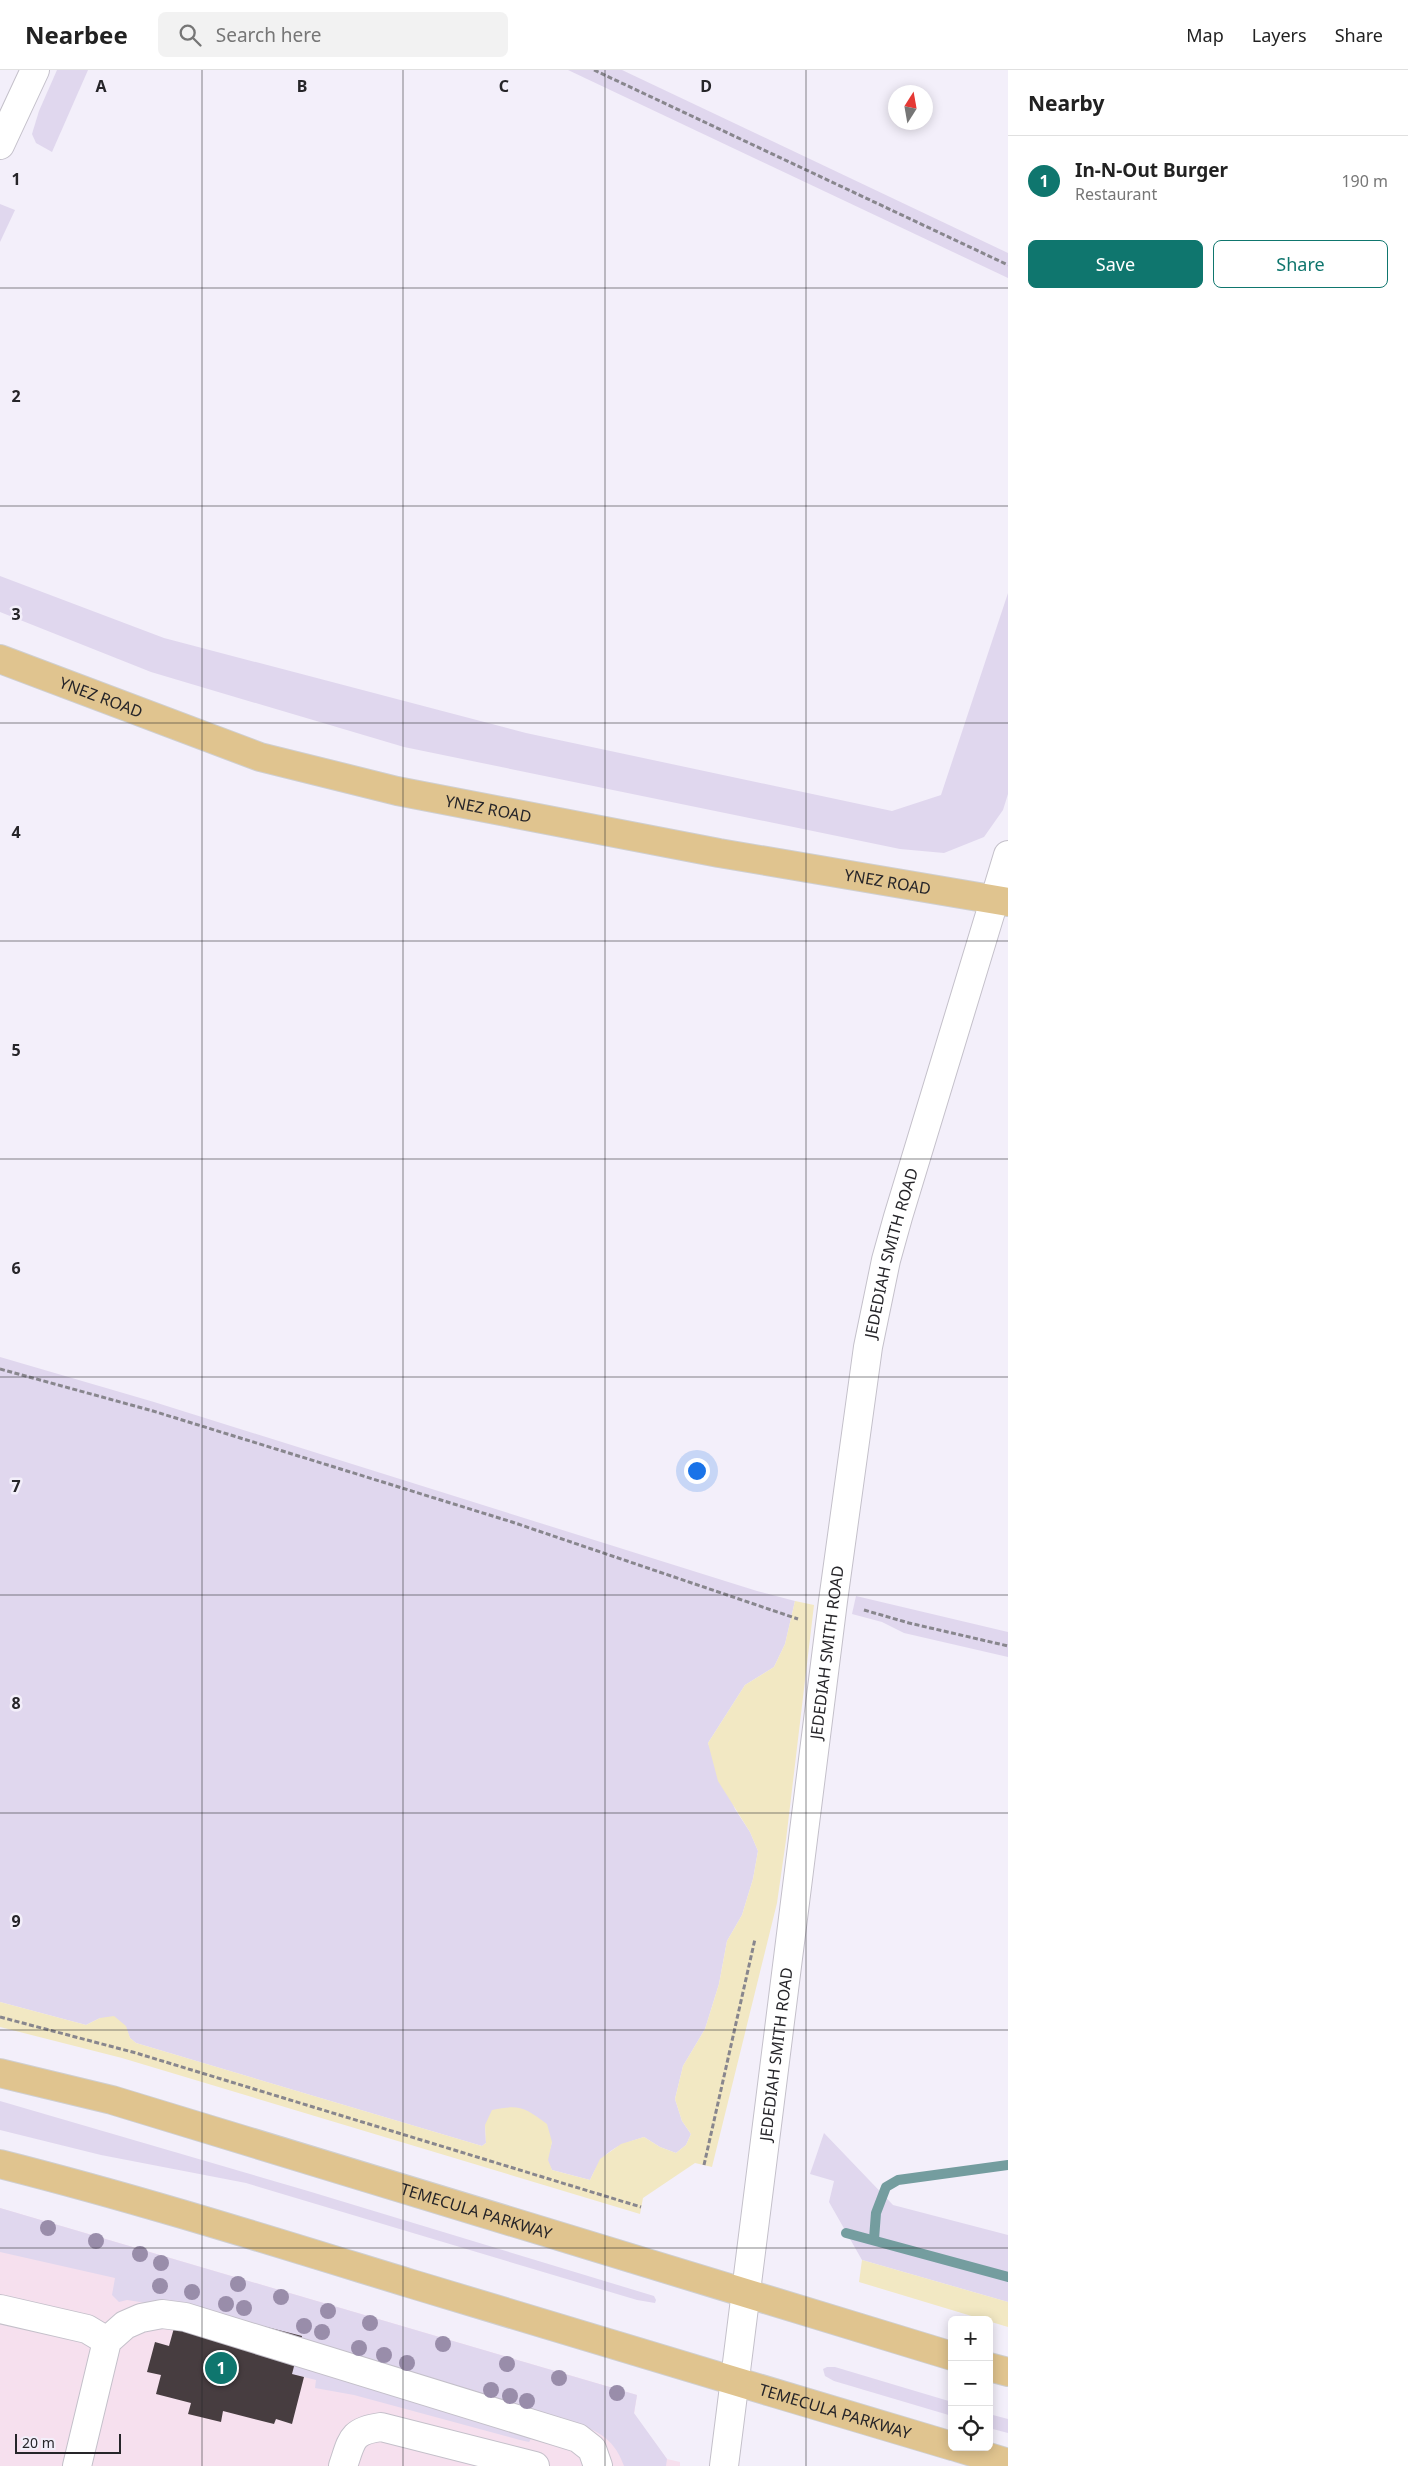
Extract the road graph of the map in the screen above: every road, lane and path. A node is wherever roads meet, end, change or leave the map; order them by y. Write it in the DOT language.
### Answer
graph roads {
  1 [pos="34,70"];
  2 [pos="594,70"];
  3 [pos="0,145"];
  4 [pos="1008,265"];
  5 [pos="0,659"];
  6 [pos="1008,855"];
  7 [pos="1001,900"];
  8 [pos="0,1369"];
  9 [pos="833,1601"];
  10 [pos="1008,1646"];
  11 [pos="757,1932"];
  12 [pos="0,2017"];
  13 [pos="0,2073"];
  14 [pos="0,2164"];
  15 [pos="704,2165"];
  16 [pos="641,2207"];
  17 [pos="745,2295"];
  18 [pos="0,2309"];
  19 [pos="107,2341"];
  20 [pos="948,2355"];
  21 [pos="993,2368"];
  22 [pos="1008,2372"];
  23 [pos="734,2382"];
  24 [pos="948,2445"];
  25 [pos="969,2451"];
  26 [pos="1008,2463"];
  27 [pos="77,2466"];
  28 [pos="343,2466"];
  29 [pos="535,2466"];
  30 [pos="598,2466"];
  31 [pos="724,2466"];
  1 -- 3 [label="street"];
  2 -- 4 [label="path"];
  5 -- 7 [label="main road, YNEZ ROAD"];
  6 -- 7 [label="street, JEDEDIAH SMITH ROAD"];
  7 -- 9 [label="street, JEDEDIAH SMITH ROAD"];
  8 -- 9 [label="path"];
  9 -- 10 [label="path"];
  9 -- 17 [label="street, JEDEDIAH SMITH ROAD"];
  11 -- 15 [label="path"];
  12 -- 16 [label="path"];
  13 -- 17 [label="main road, TEMECULA PARKWAY"];
  14 -- 23 [label="main road, TEMECULA PARKWAY"];
  17 -- 20 [label="main road, TEMECULA PARKWAY"];
  17 -- 23 [label="street, JEDEDIAH SMITH ROAD"];
  18 -- 19 [label="street"];
  19 -- 27 [label="street"];
  19 -- 30 [label="street"];
  21 -- 22 [label="main road"];
  23 -- 24 [label="main road, TEMECULA PARKWAY"];
  23 -- 31 [label="street, JEDEDIAH SMITH ROAD"];
  25 -- 26 [label="main road"];
  28 -- 29 [label="street"];
}
